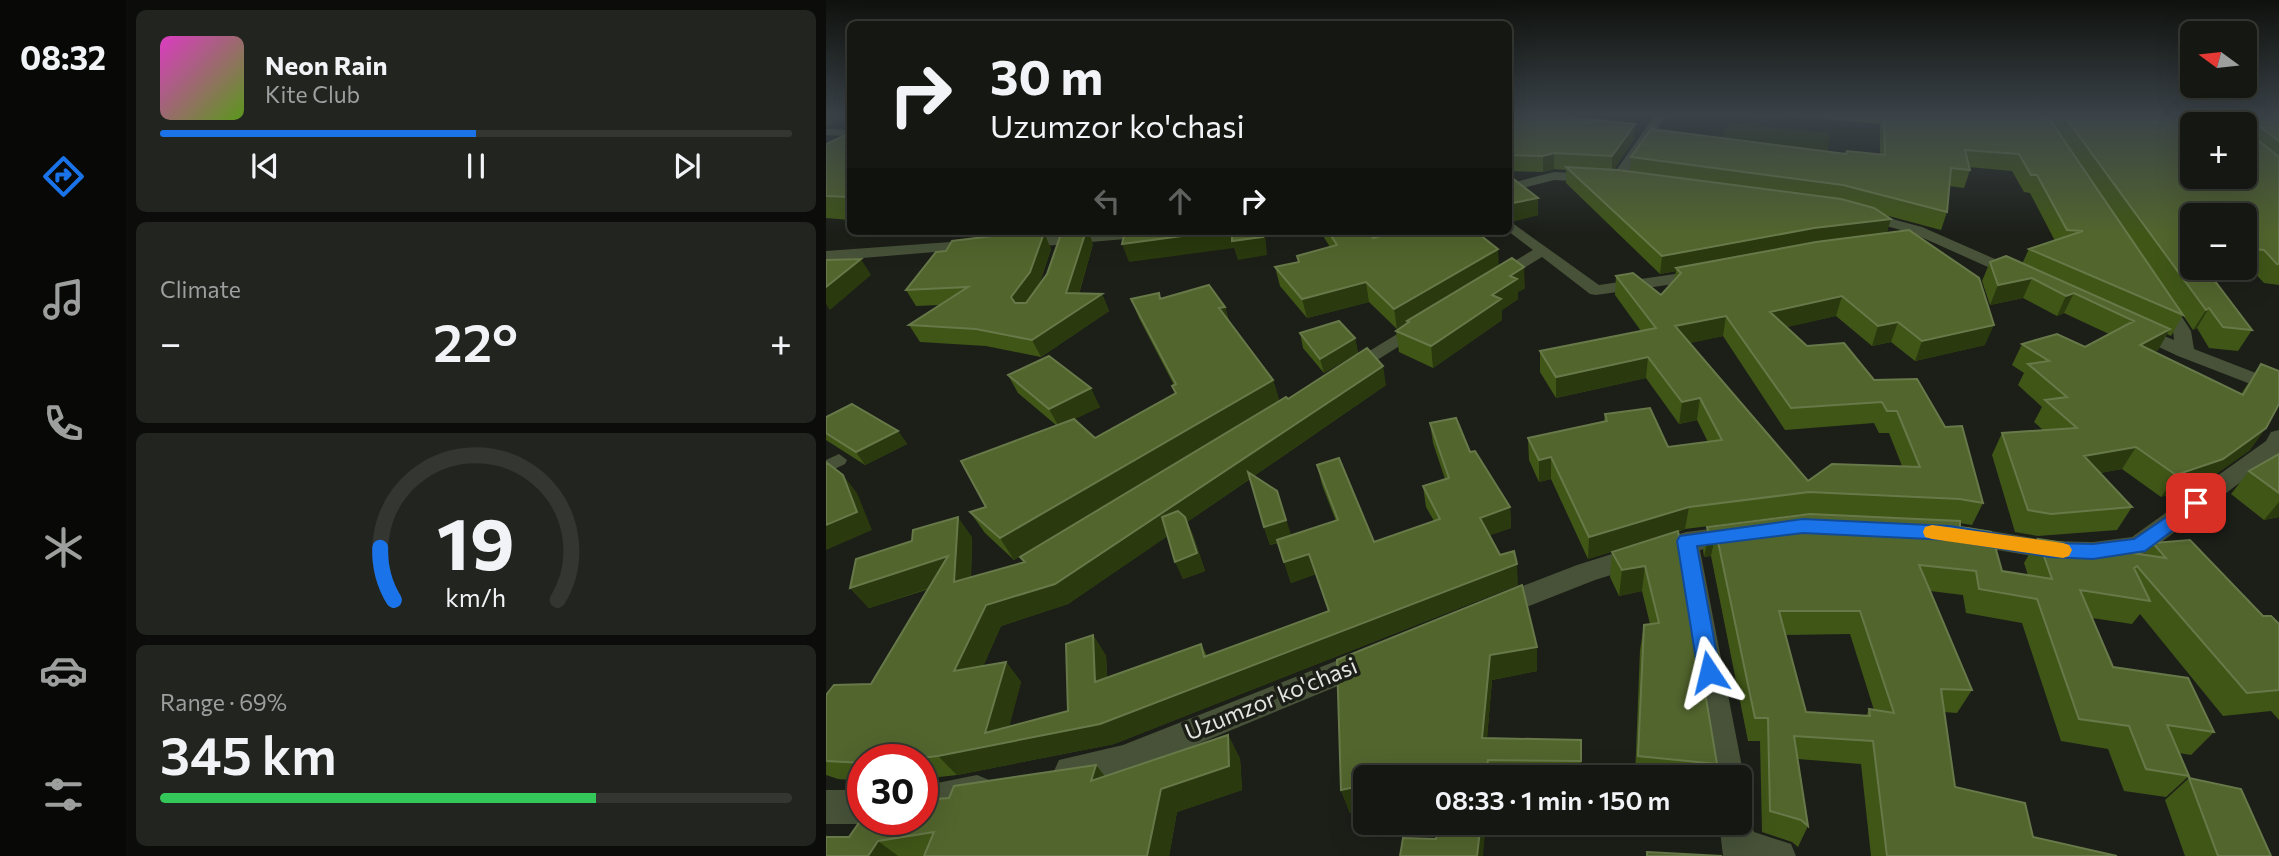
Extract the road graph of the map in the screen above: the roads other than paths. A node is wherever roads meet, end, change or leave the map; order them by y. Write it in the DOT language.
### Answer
graph roads {
  1 [pos="1639,154"];
  2 [pos="1512,187"];
  3 [pos="1851,212"];
  4 [pos="1512,227"];
  5 [pos="1144,235"];
  6 [pos="1936,238"];
  7 [pos="1899,242"];
  8 [pos="1543,250"];
  9 [pos="826,256"];
  10 [pos="1716,272"];
  11 [pos="2029,280"];
  12 [pos="2152,284"];
  13 [pos="1484,286"];
  14 [pos="1437,315"];
  15 [pos="2124,324"];
  16 [pos="2185,352"];
  17 [pos="1332,379"];
  18 [pos="2279,389"];
  19 [pos="2279,437"];
  20 [pos="1764,531"];
  21 [pos="1937,532"];
  22 [pos="1686,541"];
  23 [pos="1477,615"];
  24 [pos="1389,651"];
  25 [pos="1726,765"];
  26 [pos="1043,777"];
  27 [pos="1003,785"];
  28 [pos="938,799"];
  29 [pos="826,807"];
  30 [pos="847,807"];
  31 [pos="1738,842"];
  32 [pos="1779,856"];
  1 -- 2 [label="street"];
  3 -- 6 [label="street"];
  4 -- 8 [label="street"];
  5 -- 9 [label="street"];
  6 -- 7 [label="street"];
  6 -- 11 [label="street"];
  8 -- 10 [label="street"];
  8 -- 13 [label="street"];
  12 -- 16 [label="street"];
  14 -- 17 [label="street"];
  15 -- 16 [label="street"];
  16 -- 18 [label="street"];
  19 -- 21 [label="street"];
  20 -- 22 [label="street"];
  22 -- 23 [label="street"];
  22 -- 25 [label="street"];
  24 -- 26 [label="street, Uzumzor ko'chasi"];
  27 -- 28 [label="street"];
  29 -- 30 [label="street"];
  31 -- 32 [label="street"];
}
